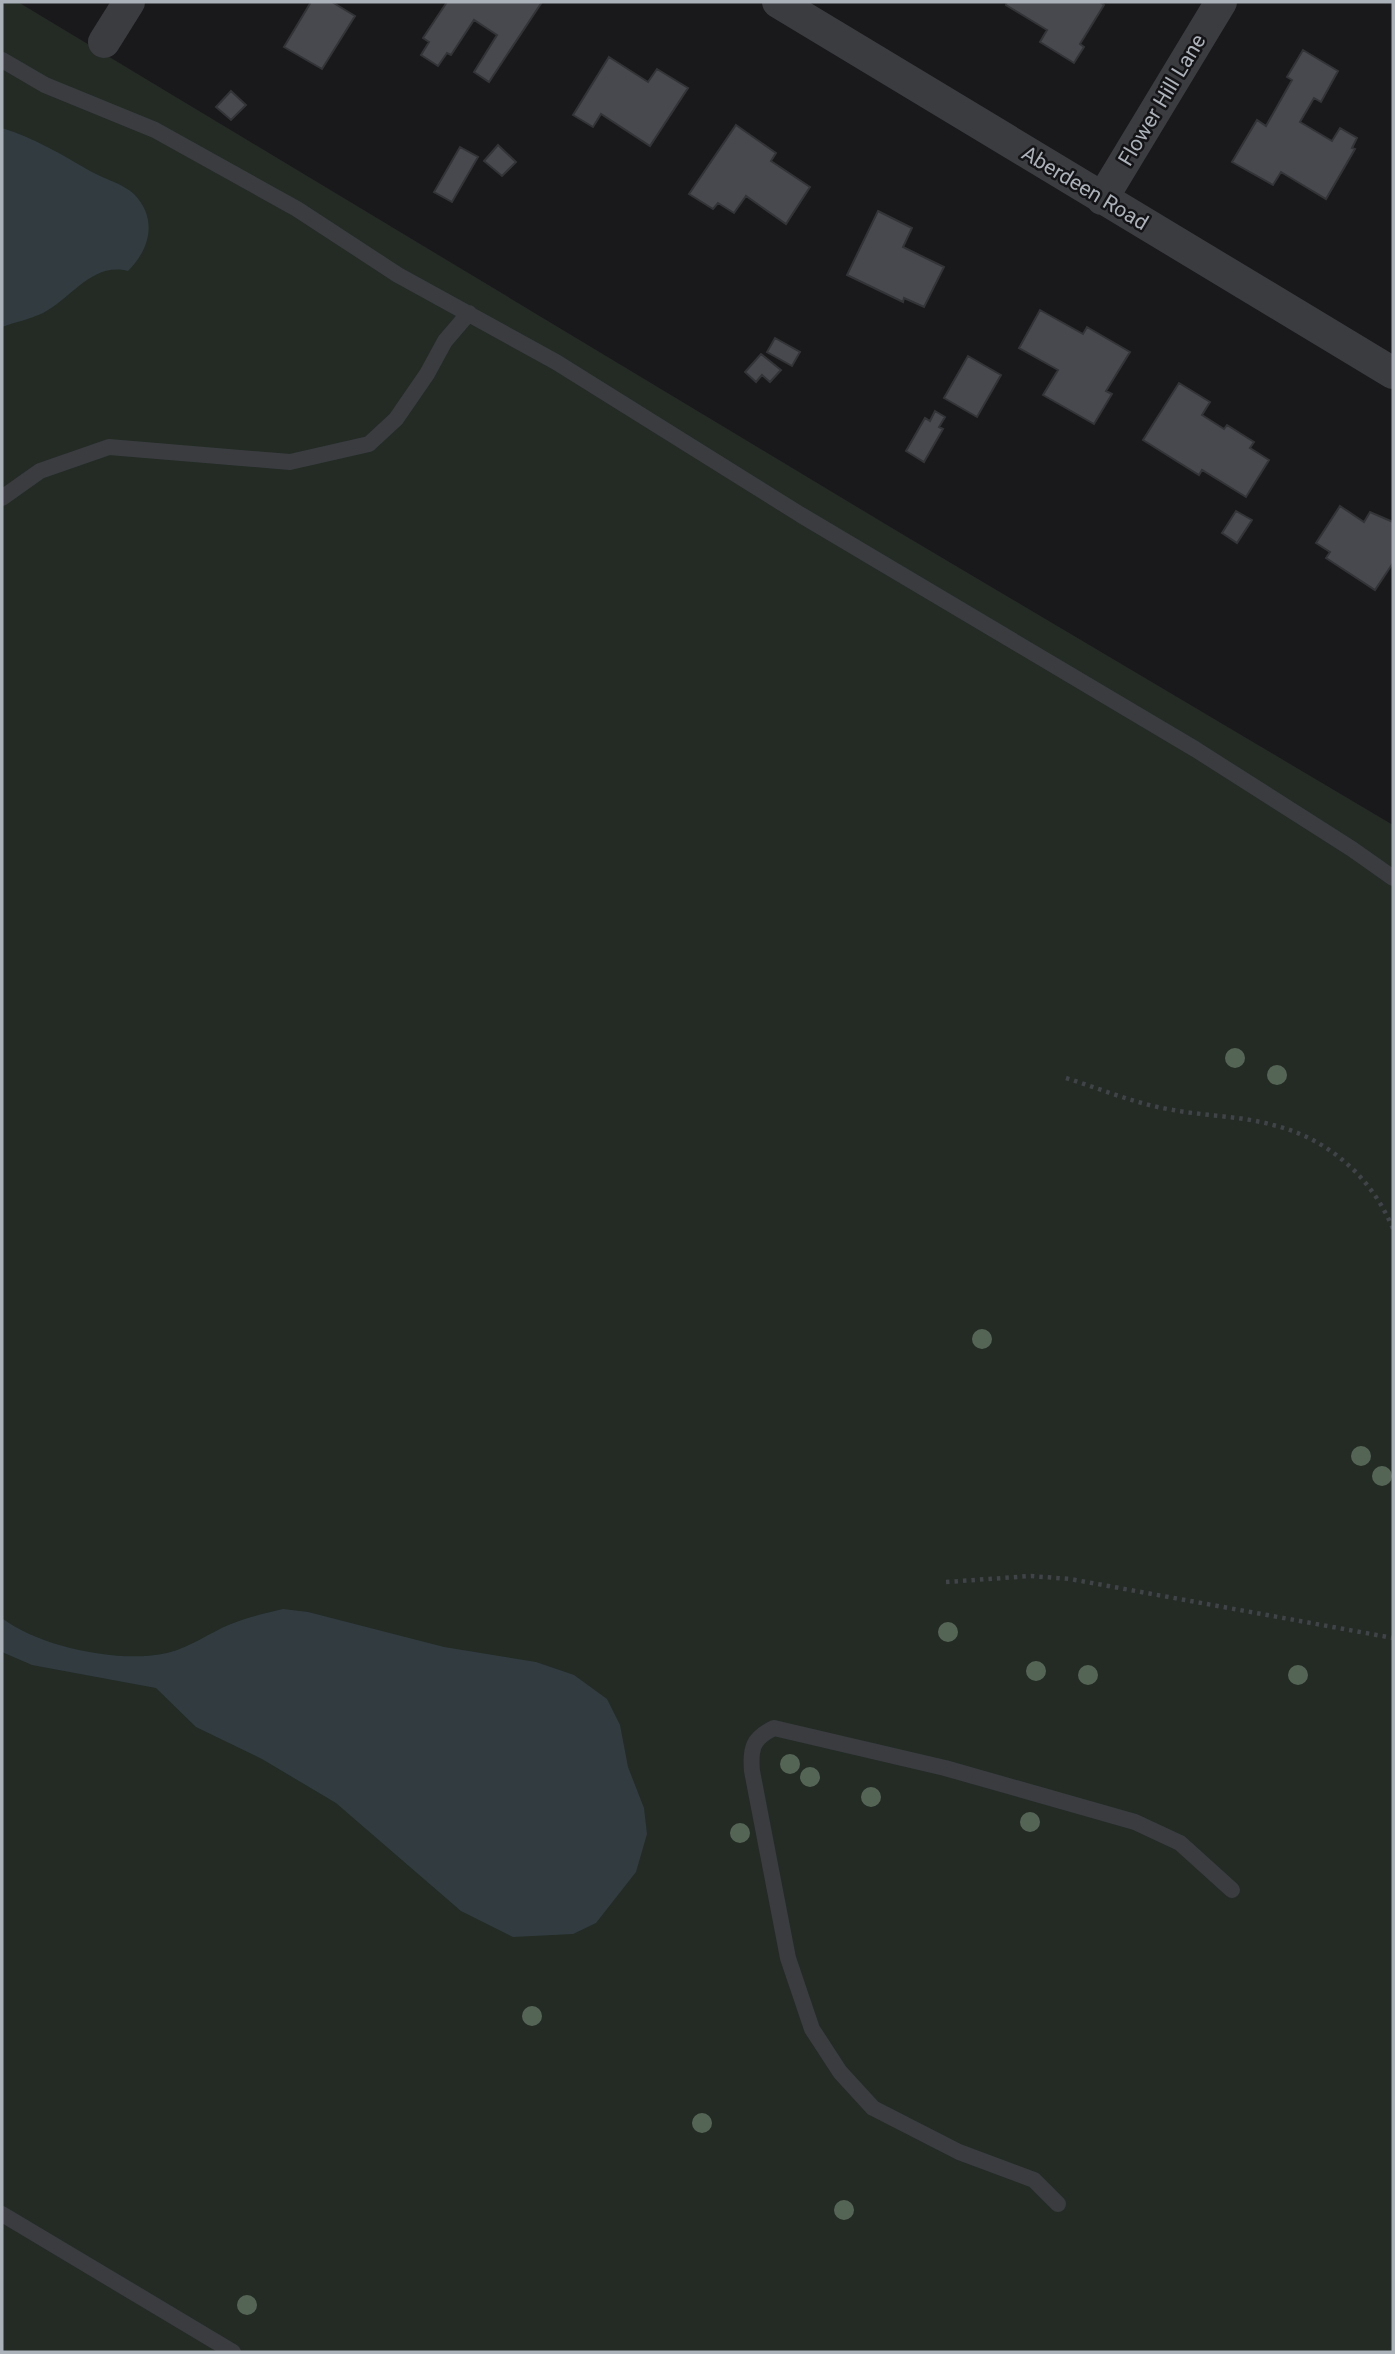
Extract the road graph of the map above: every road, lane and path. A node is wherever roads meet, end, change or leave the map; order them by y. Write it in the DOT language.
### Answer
graph roads {
  1 [pos="129,2"];
  2 [pos="778,2"];
  3 [pos="1222,2"];
  4 [pos="104,42"];
  5 [pos="2,60"];
  6 [pos="1102,199"];
  7 [pos="469,313"];
  8 [pos="1393,373"];
  9 [pos="2,498"];
  10 [pos="1393,878"];
  11 [pos="1066,1077"];
  12 [pos="1393,1229"];
  13 [pos="946,1582"];
  14 [pos="1393,1638"];
  15 [pos="1233,1890"];
  16 [pos="1058,2204"];
  17 [pos="2,2214"];
  18 [pos="233,2352"];
  1 -- 4 [label="street"];
  2 -- 6 [label="street, Aberdeen Road"];
  3 -- 6 [label="street, Flower Hill Lane"];
  5 -- 7 [label="lane"];
  6 -- 8 [label="street, Aberdeen Road"];
  7 -- 9 [label="lane"];
  7 -- 10 [label="lane"];
  11 -- 12 [label="path"];
  13 -- 14 [label="path"];
  15 -- 16 [label="lane"];
  17 -- 18 [label="lane"];
}
